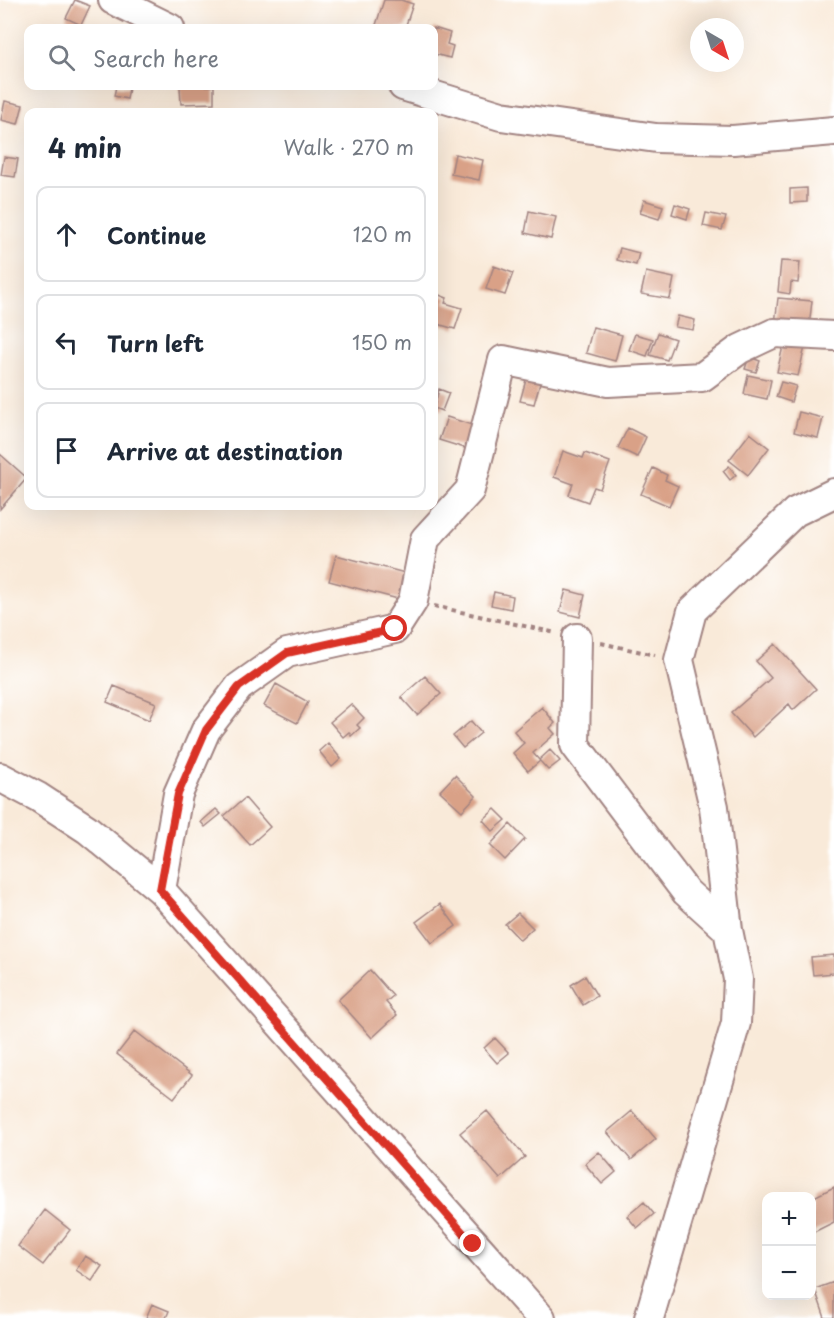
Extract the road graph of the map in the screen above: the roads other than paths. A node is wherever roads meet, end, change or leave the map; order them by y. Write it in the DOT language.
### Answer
graph roads {
  1 [pos="113,0"];
  2 [pos="162,24"];
  3 [pos="416,90"];
  4 [pos="834,132"];
  5 [pos="834,336"];
  6 [pos="834,493"];
  7 [pos="577,638"];
  8 [pos="0,777"];
  9 [pos="160,890"];
  10 [pos="728,930"];
  11 [pos="541,1318"];
  12 [pos="649,1318"];
  1 -- 2 [label="street"];
  3 -- 4 [label="street"];
  5 -- 9 [label="street"];
  6 -- 10 [label="street"];
  7 -- 10 [label="street"];
  8 -- 9 [label="street"];
  9 -- 11 [label="street"];
  10 -- 12 [label="street"];
}
